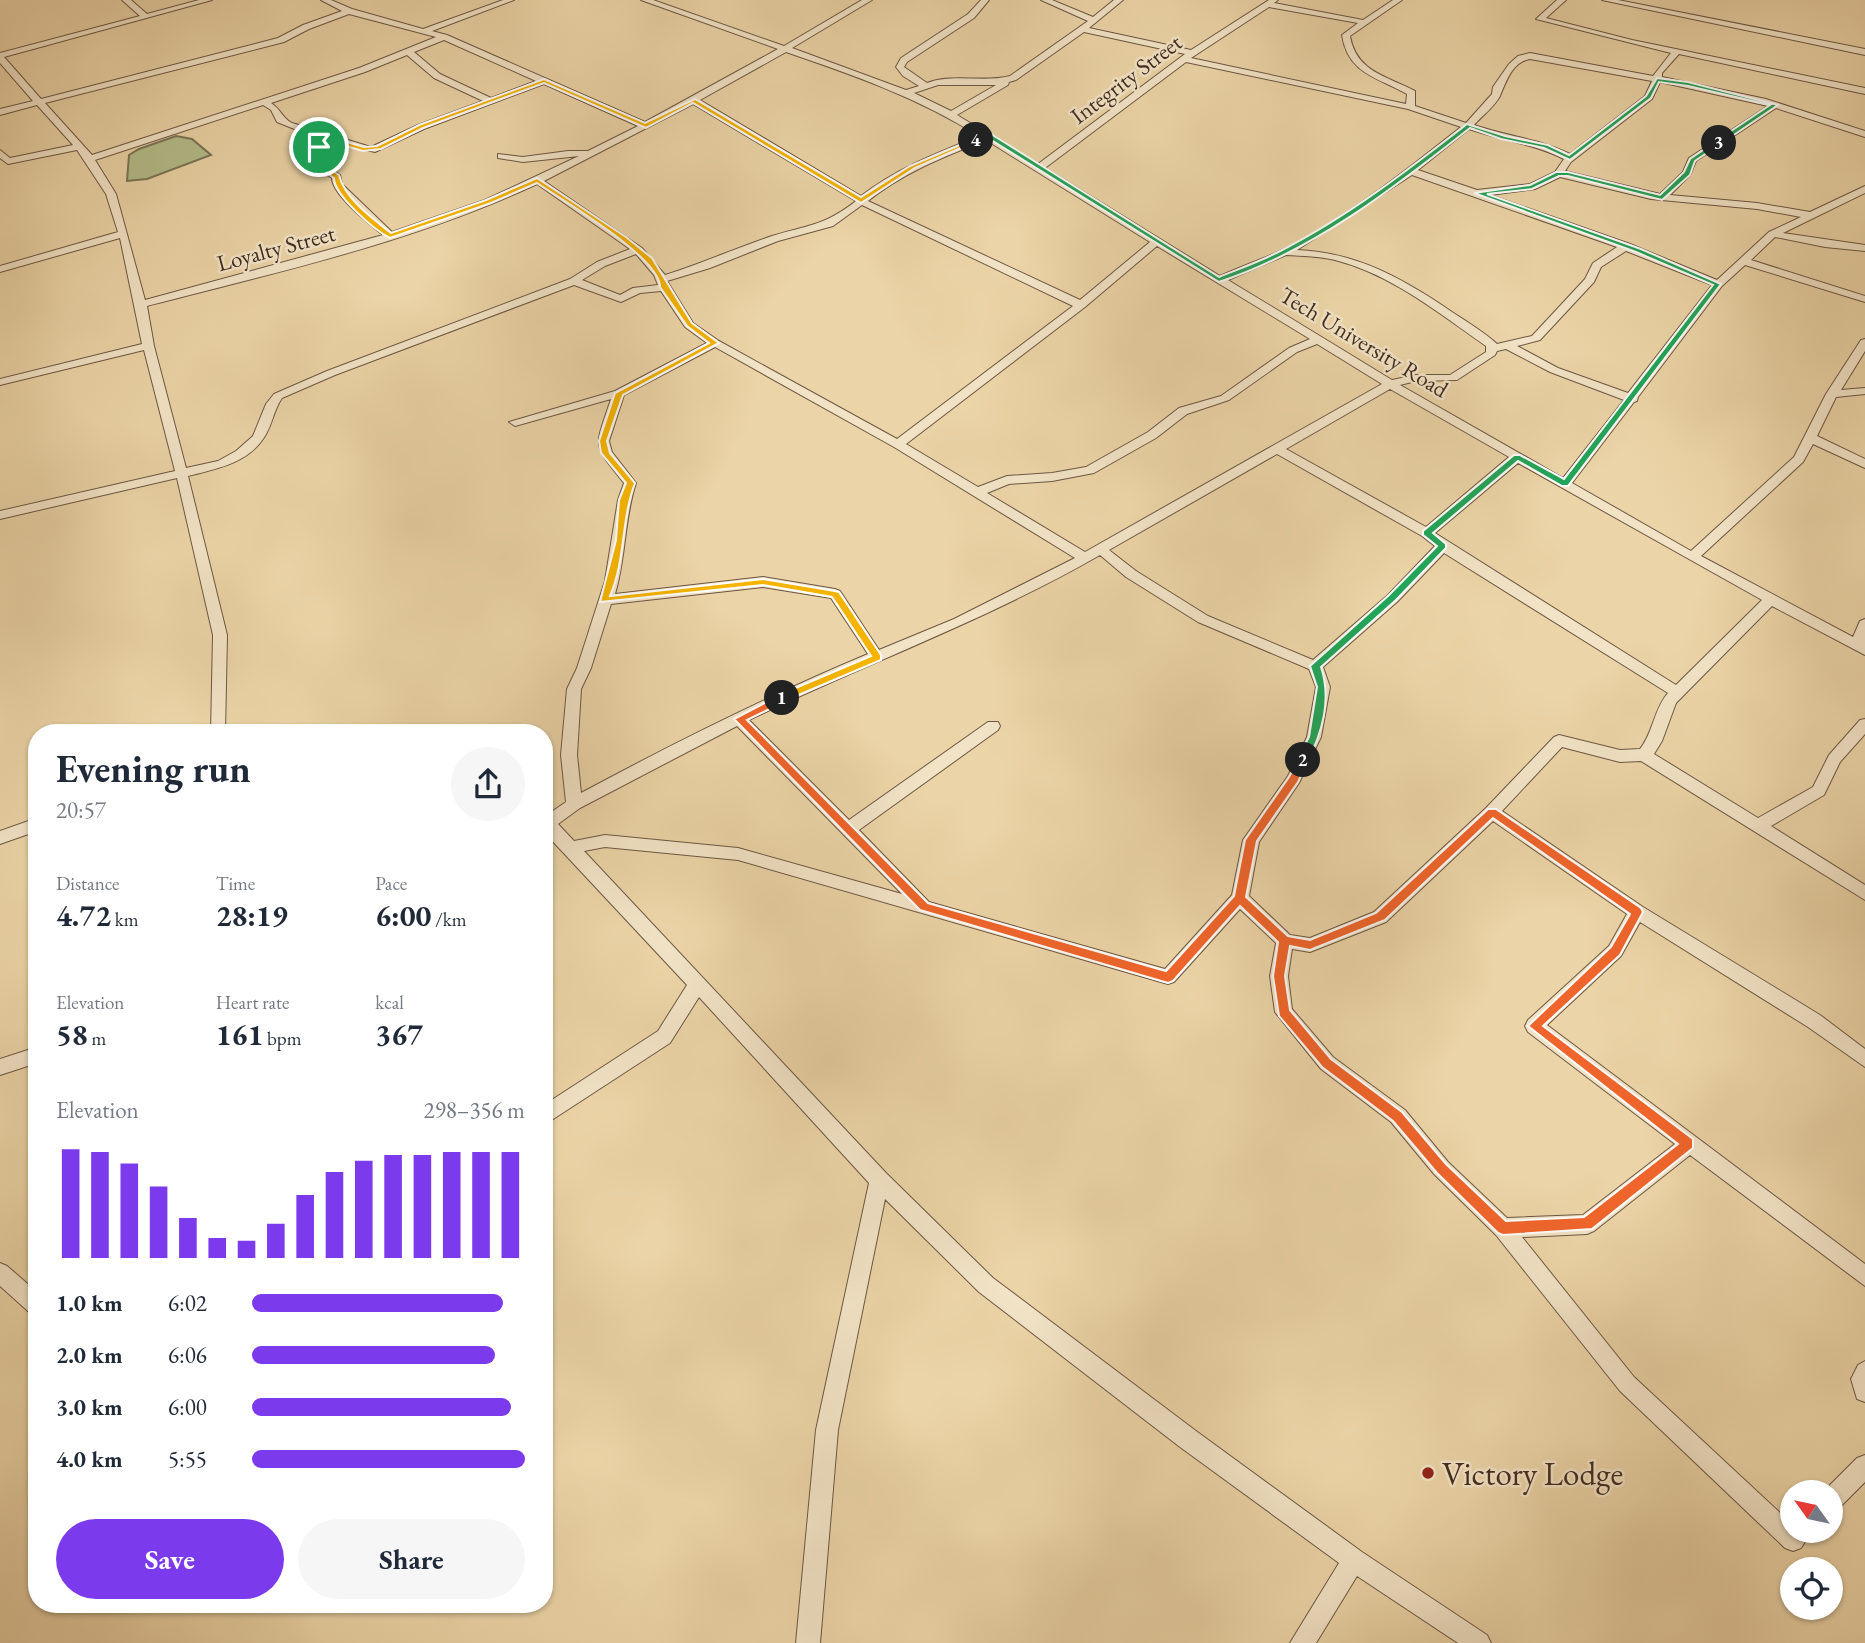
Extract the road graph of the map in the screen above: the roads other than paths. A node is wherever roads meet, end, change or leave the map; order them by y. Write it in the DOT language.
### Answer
graph roads {
  1 [pos="126,0"];
  2 [pos="208,0"];
  3 [pos="326,0"];
  4 [pos="510,0"];
  5 [pos="645,0"];
  6 [pos="869,0"];
  7 [pos="985,0"];
  8 [pos="1045,0"];
  9 [pos="1119,0"];
  10 [pos="1398,0"];
  11 [pos="1562,0"];
  12 [pos="1606,0"];
  13 [pos="1667,0"];
  14 [pos="1263,3"];
  15 [pos="1656,10"];
  16 [pos="349,11"];
  17 [pos="146,17"];
  18 [pos="1093,20"];
  19 [pos="1363,22"];
  20 [pos="1083,29"];
  21 [pos="425,31"];
  22 [pos="444,37"];
  23 [pos="788,48"];
  24 [pos="1677,51"];
  25 [pos="1865,52"];
  26 [pos="410,53"];
  27 [pos="1188,56"];
  28 [pos="1,59"];
  29 [pos="1013,78"];
  30 [pos="1657,79"];
  31 [pos="544,81"];
  32 [pos="924,85"];
  33 [pos="1865,91"];
  34 [pos="907,93"];
  35 [pos="488,100"];
  36 [pos="693,100"];
  37 [pos="39,102"];
  38 [pos="264,102"];
  39 [pos="1775,105"];
  40 [pos="1410,107"];
  41 [pos="0,112"];
  42 [pos="951,115"];
  43 [pos="1469,125"];
  44 [pos="646,126"];
  45 [pos="1865,134"];
  46 [pos="989,136"];
  47 [pos="322,137"];
  48 [pos="79,147"];
  49 [pos="0,153"];
  50 [pos="591,153"];
  51 [pos="501,156"];
  52 [pos="1570,158"];
  53 [pos="90,159"];
  54 [pos="1038,169"];
  55 [pos="1411,172"];
  56 [pos="1558,174"];
  57 [pos="537,180"];
  58 [pos="1865,189"];
  59 [pos="1478,193"];
  60 [pos="1662,197"];
  61 [pos="861,201"];
  62 [pos="1809,215"];
  63 [pos="124,234"];
  64 [pos="1773,234"];
  65 [pos="390,236"];
  66 [pos="1157,241"];
  67 [pos="1626,246"];
  68 [pos="1865,248"];
  69 [pos="638,250"];
  70 [pos="1285,252"];
  71 [pos="1744,261"];
  72 [pos="0,269"];
  73 [pos="1219,280"];
  74 [pos="574,281"];
  75 [pos="664,283"];
  76 [pos="1718,284"];
  77 [pos="1865,299"];
  78 [pos="141,304"];
  79 [pos="1081,305"];
  80 [pos="1318,340"];
  81 [pos="1865,342"];
  82 [pos="715,343"];
  83 [pos="1507,345"];
  84 [pos="148,346"];
  85 [pos="1492,349"];
  86 [pos="0,382"];
  87 [pos="1390,384"];
  88 [pos="1865,390"];
  89 [pos="619,393"];
  90 [pos="1832,394"];
  91 [pos="1633,399"];
  92 [pos="515,422"];
  93 [pos="1810,437"];
  94 [pos="898,444"];
  95 [pos="1277,449"];
  96 [pos="1517,457"];
  97 [pos="1865,464"];
  98 [pos="181,473"];
  99 [pos="1565,484"];
  100 [pos="977,492"];
  101 [pos="0,515"];
  102 [pos="1427,533"];
  103 [pos="1443,546"];
  104 [pos="1100,550"];
  105 [pos="1692,557"];
  106 [pos="1085,558"];
  107 [pos="604,600"];
  108 [pos="1770,600"];
  109 [pos="1865,624"];
  110 [pos="1861,648"];
  111 [pos="877,657"];
  112 [pos="1315,666"];
  113 [pos="1677,692"];
  114 [pos="739,719"];
  115 [pos="218,724"];
  116 [pos="1865,724"];
  117 [pos="993,726"];
  118 [pos="1644,755"];
  119 [pos="574,804"];
  120 [pos="1492,812"];
  121 [pos="553,820"];
  122 [pos="1758,826"];
  123 [pos="28,827"];
  124 [pos="848,829"];
  125 [pos="553,832"];
  126 [pos="0,838"];
  127 [pos="569,848"];
  128 [pos="1865,893"];
  129 [pos="1240,898"];
  130 [pos="924,906"];
  131 [pos="1637,912"];
  132 [pos="1285,940"];
  133 [pos="697,985"];
  134 [pos="28,1058"];
  135 [pos="1865,1059"];
  136 [pos="0,1068"];
  137 [pos="553,1110"];
  138 [pos="1689,1144"];
  139 [pos="879,1180"];
  140 [pos="1503,1228"];
  141 [pos="0,1273"];
  142 [pos="1865,1276"];
  143 [pos="28,1298"];
  144 [pos="1865,1372"];
  145 [pos="1865,1391"];
  146 [pos="1865,1466"];
  147 [pos="1843,1488"];
  148 [pos="1780,1527"];
  149 [pos="1354,1560"];
  150 [pos="808,1643"];
  151 [pos="1302,1643"];
  152 [pos="1479,1643"];
  1 -- 17 [label="street"];
  2 -- 17 [label="street"];
  3 -- 16 [label="street"];
  4 -- 21 [label="street"];
  5 -- 23 [label="street, Tech University Road"];
  6 -- 23 [label="street, Loyalty Street"];
  7 -- 32 [label="street"];
  8 -- 18 [label="street"];
  9 -- 18 [label="street"];
  10 -- 19 [label="street"];
  11 -- 24 [label="street"];
  12 -- 15 [label="street"];
  13 -- 15 [label="street"];
  14 -- 19 [label="street"];
  14 -- 27 [label="street, Integrity Street"];
  15 -- 25 [label="street"];
  16 -- 21 [label="street"];
  16 -- 37 [label="street"];
  17 -- 28 [label="street"];
  18 -- 20 [label="street"];
  19 -- 40 [label="street"];
  20 -- 27 [label="street"];
  20 -- 29 [label="street"];
  21 -- 22 [label="street"];
  22 -- 26 [label="street"];
  22 -- 31 [label="street"];
  23 -- 34 [label="street, Tech University Road"];
  23 -- 36 [label="street, Loyalty Street"];
  24 -- 30 [label="street"];
  24 -- 33 [label="street"];
  26 -- 35 [label="street"];
  26 -- 38 [label="street"];
  27 -- 40 [label="street"];
  27 -- 54 [label="street, Integrity Street"];
  28 -- 37 [label="street"];
  29 -- 32 [label="street"];
  29 -- 42 [label="street"];
  30 -- 39 [label="street"];
  30 -- 43 [label="street"];
  30 -- 52 [label="street"];
  31 -- 35 [label="street"];
  31 -- 44 [label="street"];
  32 -- 34 [label="street"];
  34 -- 42 [label="street, Tech University Road"];
  35 -- 47 [label="street"];
  36 -- 44 [label="street, Loyalty Street"];
  36 -- 61 [label="street"];
  37 -- 41 [label="street"];
  37 -- 48 [label="street"];
  38 -- 47 [label="street"];
  38 -- 53 [label="street"];
  39 -- 45 [label="street"];
  39 -- 60 [label="street"];
  40 -- 43 [label="street"];
  42 -- 46 [label="street, Tech University Road"];
  43 -- 52 [label="street"];
  43 -- 55 [label="street"];
  44 -- 50 [label="street, Loyalty Street"];
  46 -- 54 [label="street, Tech University Road"];
  46 -- 61 [label="street"];
  47 -- 65 [label="street"];
  48 -- 49 [label="street"];
  48 -- 53 [label="street"];
  50 -- 51 [label="street"];
  50 -- 57 [label="street, Loyalty Street"];
  52 -- 56 [label="street"];
  53 -- 63 [label="street"];
  54 -- 66 [label="street, Tech University Road"];
  55 -- 59 [label="street"];
  55 -- 70 [label="street"];
  56 -- 59 [label="street"];
  56 -- 60 [label="street"];
  57 -- 65 [label="street, Loyalty Street"];
  57 -- 69 [label="street"];
  58 -- 62 [label="street"];
  59 -- 67 [label="street"];
  60 -- 62 [label="street"];
  61 -- 75 [label="street"];
  61 -- 79 [label="street"];
  62 -- 64 [label="street"];
  63 -- 72 [label="street"];
  63 -- 78 [label="street"];
  64 -- 68 [label="street"];
  64 -- 71 [label="street"];
  65 -- 78 [label="street, Loyalty Street"];
  66 -- 73 [label="street, Tech University Road"];
  66 -- 79 [label="street"];
  67 -- 76 [label="street"];
  67 -- 83 [label="street"];
  69 -- 74 [label="street"];
  69 -- 75 [label="street"];
  70 -- 73 [label="street"];
  70 -- 85 [label="street"];
  71 -- 76 [label="street"];
  71 -- 77 [label="street"];
  73 -- 80 [label="street, Tech University Road"];
  74 -- 75 [label="street"];
  74 -- 98 [label="street"];
  75 -- 82 [label="street"];
  76 -- 91 [label="street"];
  78 -- 84 [label="street"];
  79 -- 94 [label="street"];
  80 -- 87 [label="street, Tech University Road"];
  80 -- 100 [label="street"];
  81 -- 90 [label="street"];
  82 -- 89 [label="street"];
  82 -- 94 [label="street"];
  83 -- 85 [label="street"];
  83 -- 91 [label="street"];
  84 -- 86 [label="street"];
  84 -- 98 [label="street"];
  85 -- 87 [label="street"];
  87 -- 95 [label="street"];
  87 -- 96 [label="street, Tech University Road"];
  88 -- 90 [label="street"];
  89 -- 92 [label="street"];
  89 -- 107 [label="street"];
  90 -- 93 [label="street"];
  91 -- 99 [label="street"];
  93 -- 97 [label="street"];
  93 -- 105 [label="street"];
  94 -- 100 [label="street"];
  95 -- 102 [label="street"];
  95 -- 104 [label="street"];
  96 -- 99 [label="street, Tech University Road"];
  96 -- 102 [label="street"];
  98 -- 101 [label="street"];
  98 -- 115 [label="street"];
  99 -- 105 [label="street, Tech University Road"];
  100 -- 106 [label="street"];
  102 -- 103 [label="street"];
  103 -- 112 [label="street"];
  103 -- 113 [label="street"];
  104 -- 106 [label="street"];
  104 -- 112 [label="street"];
  105 -- 108 [label="street, Tech University Road"];
  106 -- 111 [label="street"];
  107 -- 111 [label="street"];
  107 -- 119 [label="street"];
  108 -- 110 [label="street, Tech University Road"];
  108 -- 113 [label="street"];
  109 -- 110 [label="street"];
  111 -- 114 [label="street"];
  112 -- 129 [label="street"];
  113 -- 118 [label="street"];
  114 -- 119 [label="street"];
  114 -- 124 [label="street"];
  116 -- 122 [label="street"];
  117 -- 124 [label="street"];
  118 -- 120 [label="street"];
  118 -- 122 [label="street"];
  119 -- 121 [label="street"];
  120 -- 131 [label="street"];
  120 -- 132 [label="street"];
  122 -- 128 [label="street"];
  123 -- 126 [label="street"];
  124 -- 130 [label="street"];
  125 -- 127 [label="street"];
  127 -- 130 [label="street"];
  127 -- 133 [label="street"];
  129 -- 130 [label="street"];
  129 -- 132 [label="street"];
  131 -- 135 [label="street"];
  131 -- 138 [label="street"];
  132 -- 140 [label="street"];
  133 -- 137 [label="street"];
  133 -- 139 [label="street"];
  134 -- 136 [label="street"];
  138 -- 140 [label="street"];
  138 -- 142 [label="street"];
  139 -- 149 [label="street"];
  139 -- 150 [label="street"];
  140 -- 148 [label="street"];
  141 -- 143 [label="street"];
  144 -- 145 [label="street"];
  146 -- 147 [label="street"];
  149 -- 151 [label="street"];
  149 -- 152 [label="street"];
}
